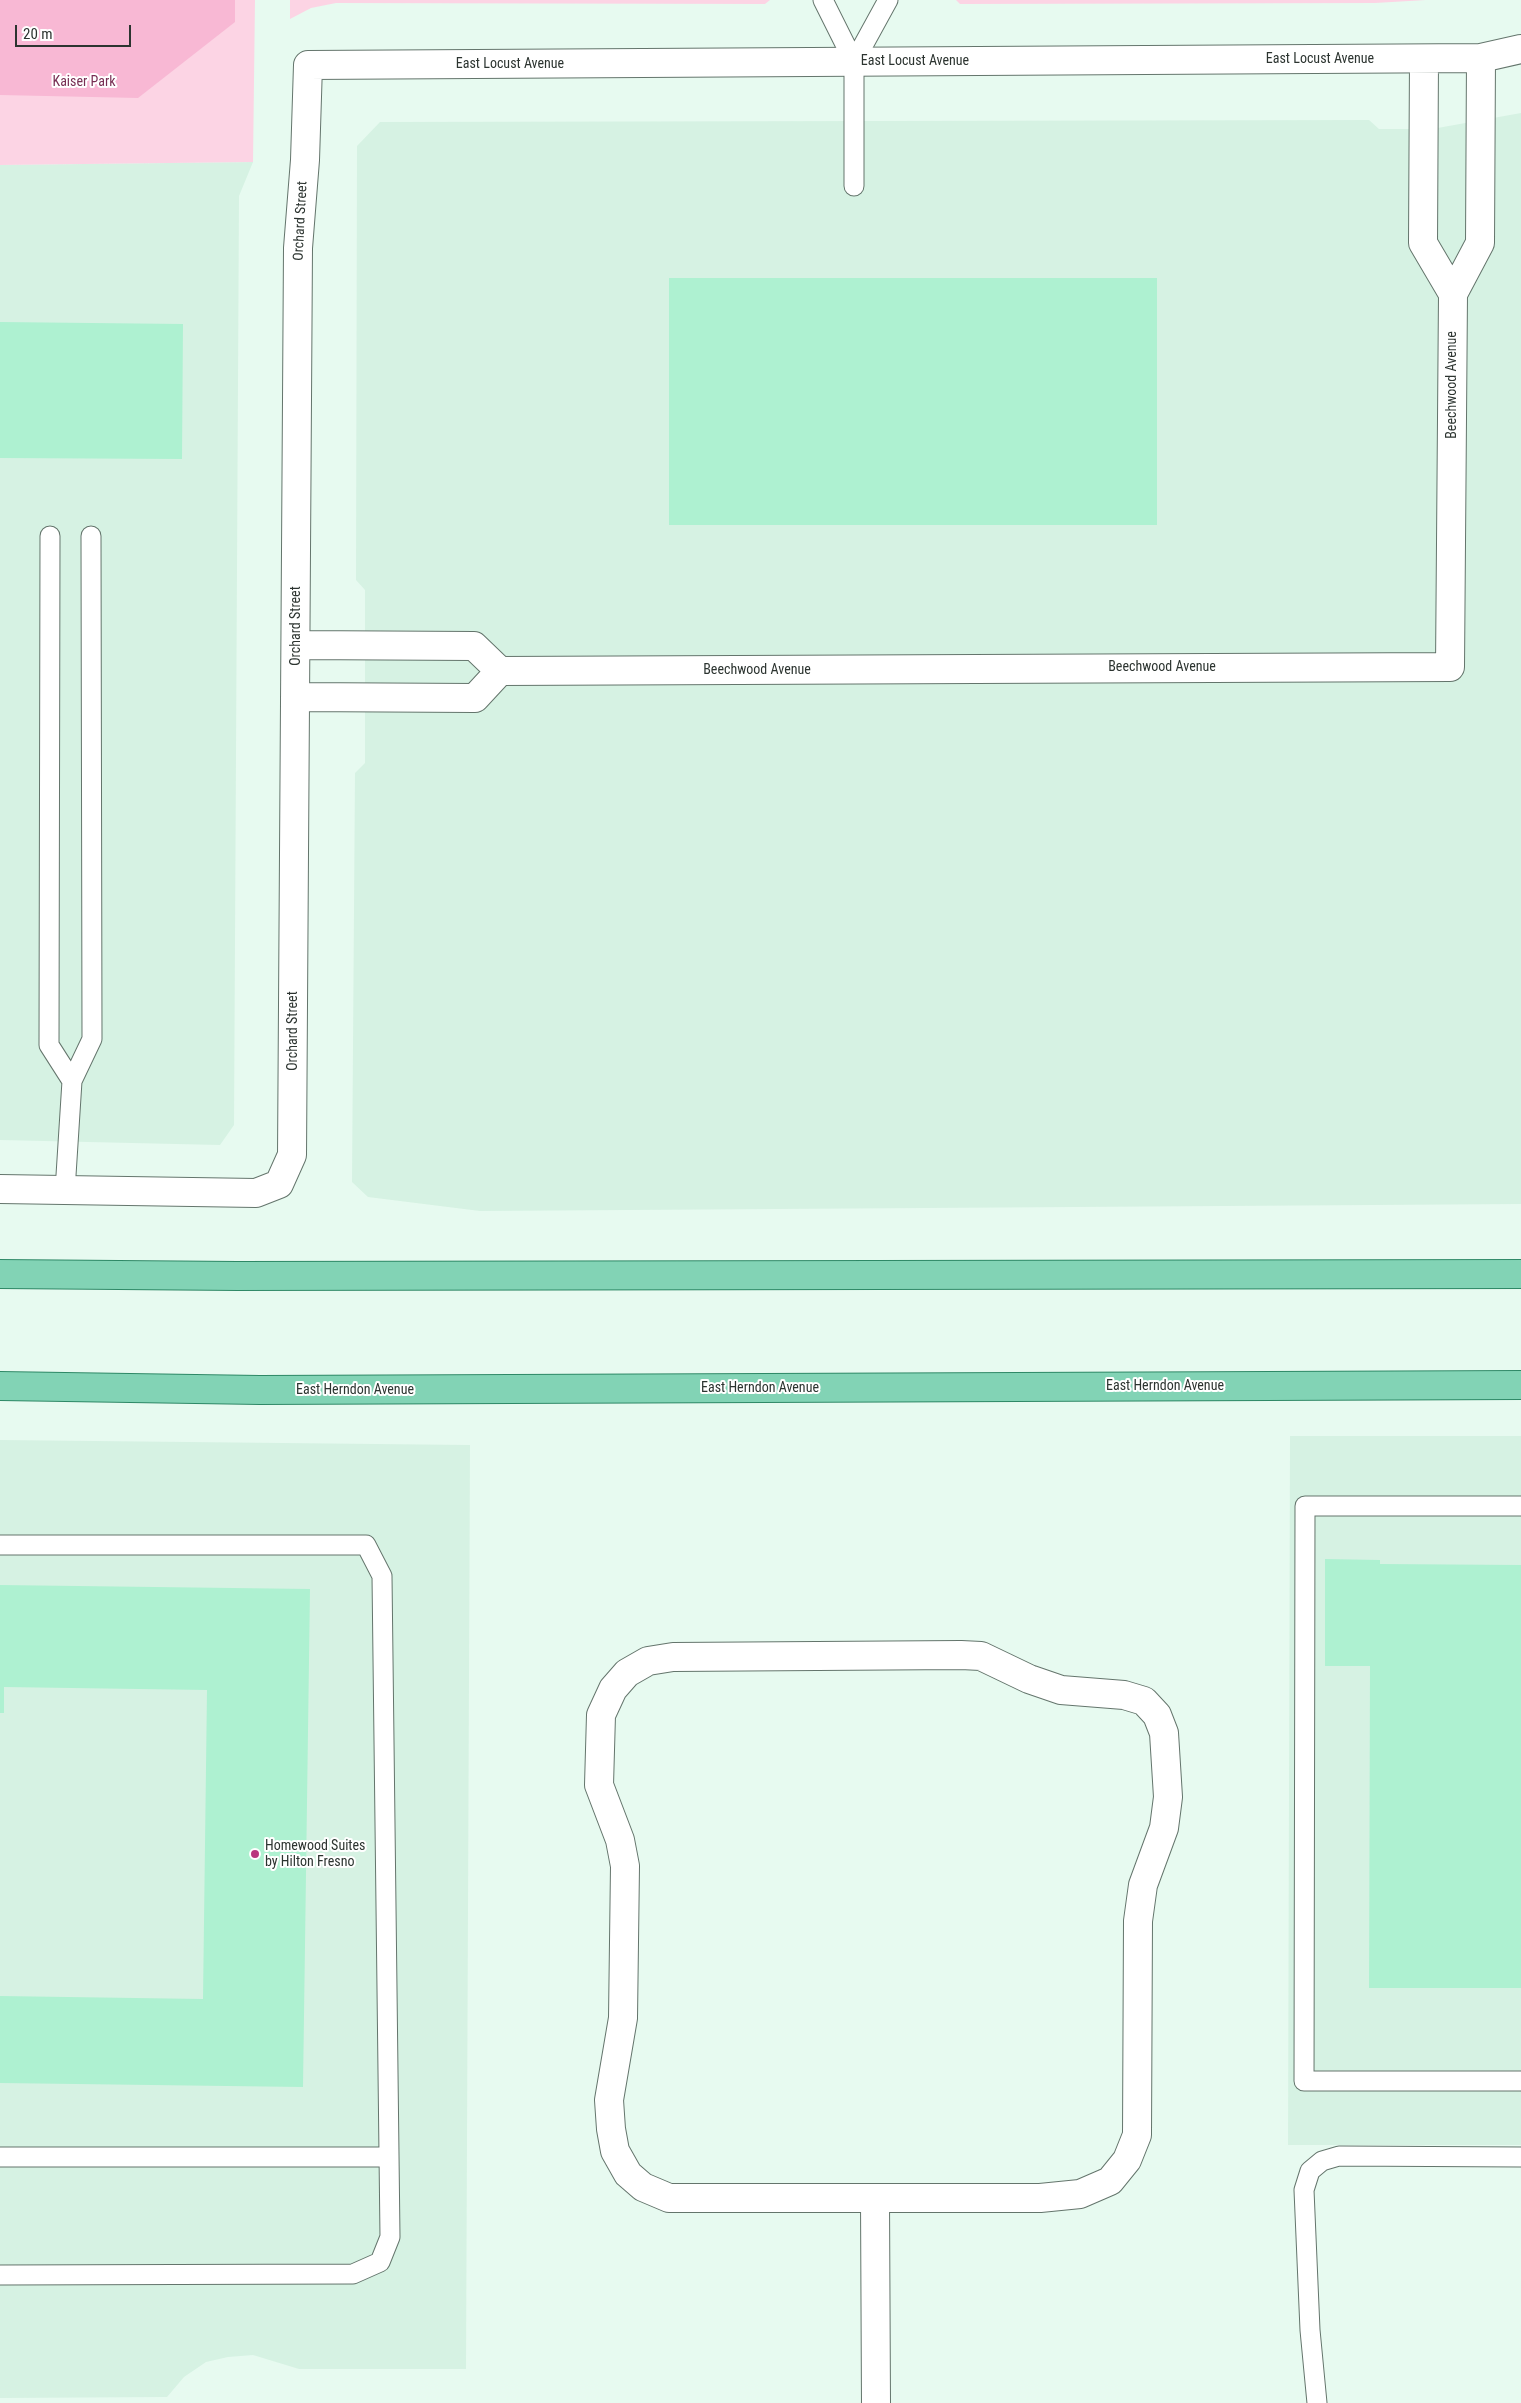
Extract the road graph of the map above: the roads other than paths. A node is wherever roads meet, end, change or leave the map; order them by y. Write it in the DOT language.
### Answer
graph roads {
  1 [pos="823,0"];
  2 [pos="888,0"];
  3 [pos="1521,49"];
  4 [pos="1481,58"];
  5 [pos="1424,59"];
  6 [pos="854,62"];
  7 [pos="308,65"];
  8 [pos="854,186"];
  9 [pos="1453,294"];
  10 [pos="50,536"];
  11 [pos="91,536"];
  12 [pos="296,645"];
  13 [pos="500,671"];
  14 [pos="295,697"];
  15 [pos="72,1081"];
  16 [pos="0,1189"];
  17 [pos="66,1191"];
  18 [pos="0,1274"];
  19 [pos="1521,1274"];
  20 [pos="1521,1385"];
  21 [pos="0,1386"];
  22 [pos="1521,1506"];
  23 [pos="0,1545"];
  24 [pos="1521,2081"];
  25 [pos="0,2157"];
  26 [pos="388,2157"];
  27 [pos="1521,2157"];
  28 [pos="875,2200"];
  29 [pos="0,2275"];
  30 [pos="876,2403"];
  31 [pos="1317,2403"];
  1 -- 6 [label="lane"];
  2 -- 6 [label="lane"];
  3 -- 4 [label="street, East Locust Avenue"];
  4 -- 5 [label="street, East Locust Avenue"];
  4 -- 9 [label="street, Beechwood Avenue"];
  5 -- 6 [label="street, East Locust Avenue"];
  5 -- 9 [label="street"];
  6 -- 7 [label="street, East Locust Avenue"];
  6 -- 8 [label="lane"];
  7 -- 12 [label="street, Orchard Street"];
  9 -- 13 [label="street, Beechwood Avenue"];
  10 -- 15 [label="lane"];
  11 -- 15 [label="lane"];
  12 -- 13 [label="street"];
  12 -- 14 [label="street, Orchard Street"];
  13 -- 14 [label="street"];
  14 -- 17 [label="street, Orchard Street"];
  15 -- 17 [label="lane"];
  16 -- 17 [label="street"];
  18 -- 19 [label="main road"];
  20 -- 21 [label="main road, East Herndon Avenue"];
  22 -- 24 [label="lane"];
  23 -- 26 [label="lane"];
  25 -- 26 [label="lane"];
  26 -- 29 [label="lane"];
  27 -- 31 [label="lane"];
  28 -- 28 [label="street"];
  28 -- 30 [label="street"];
}
